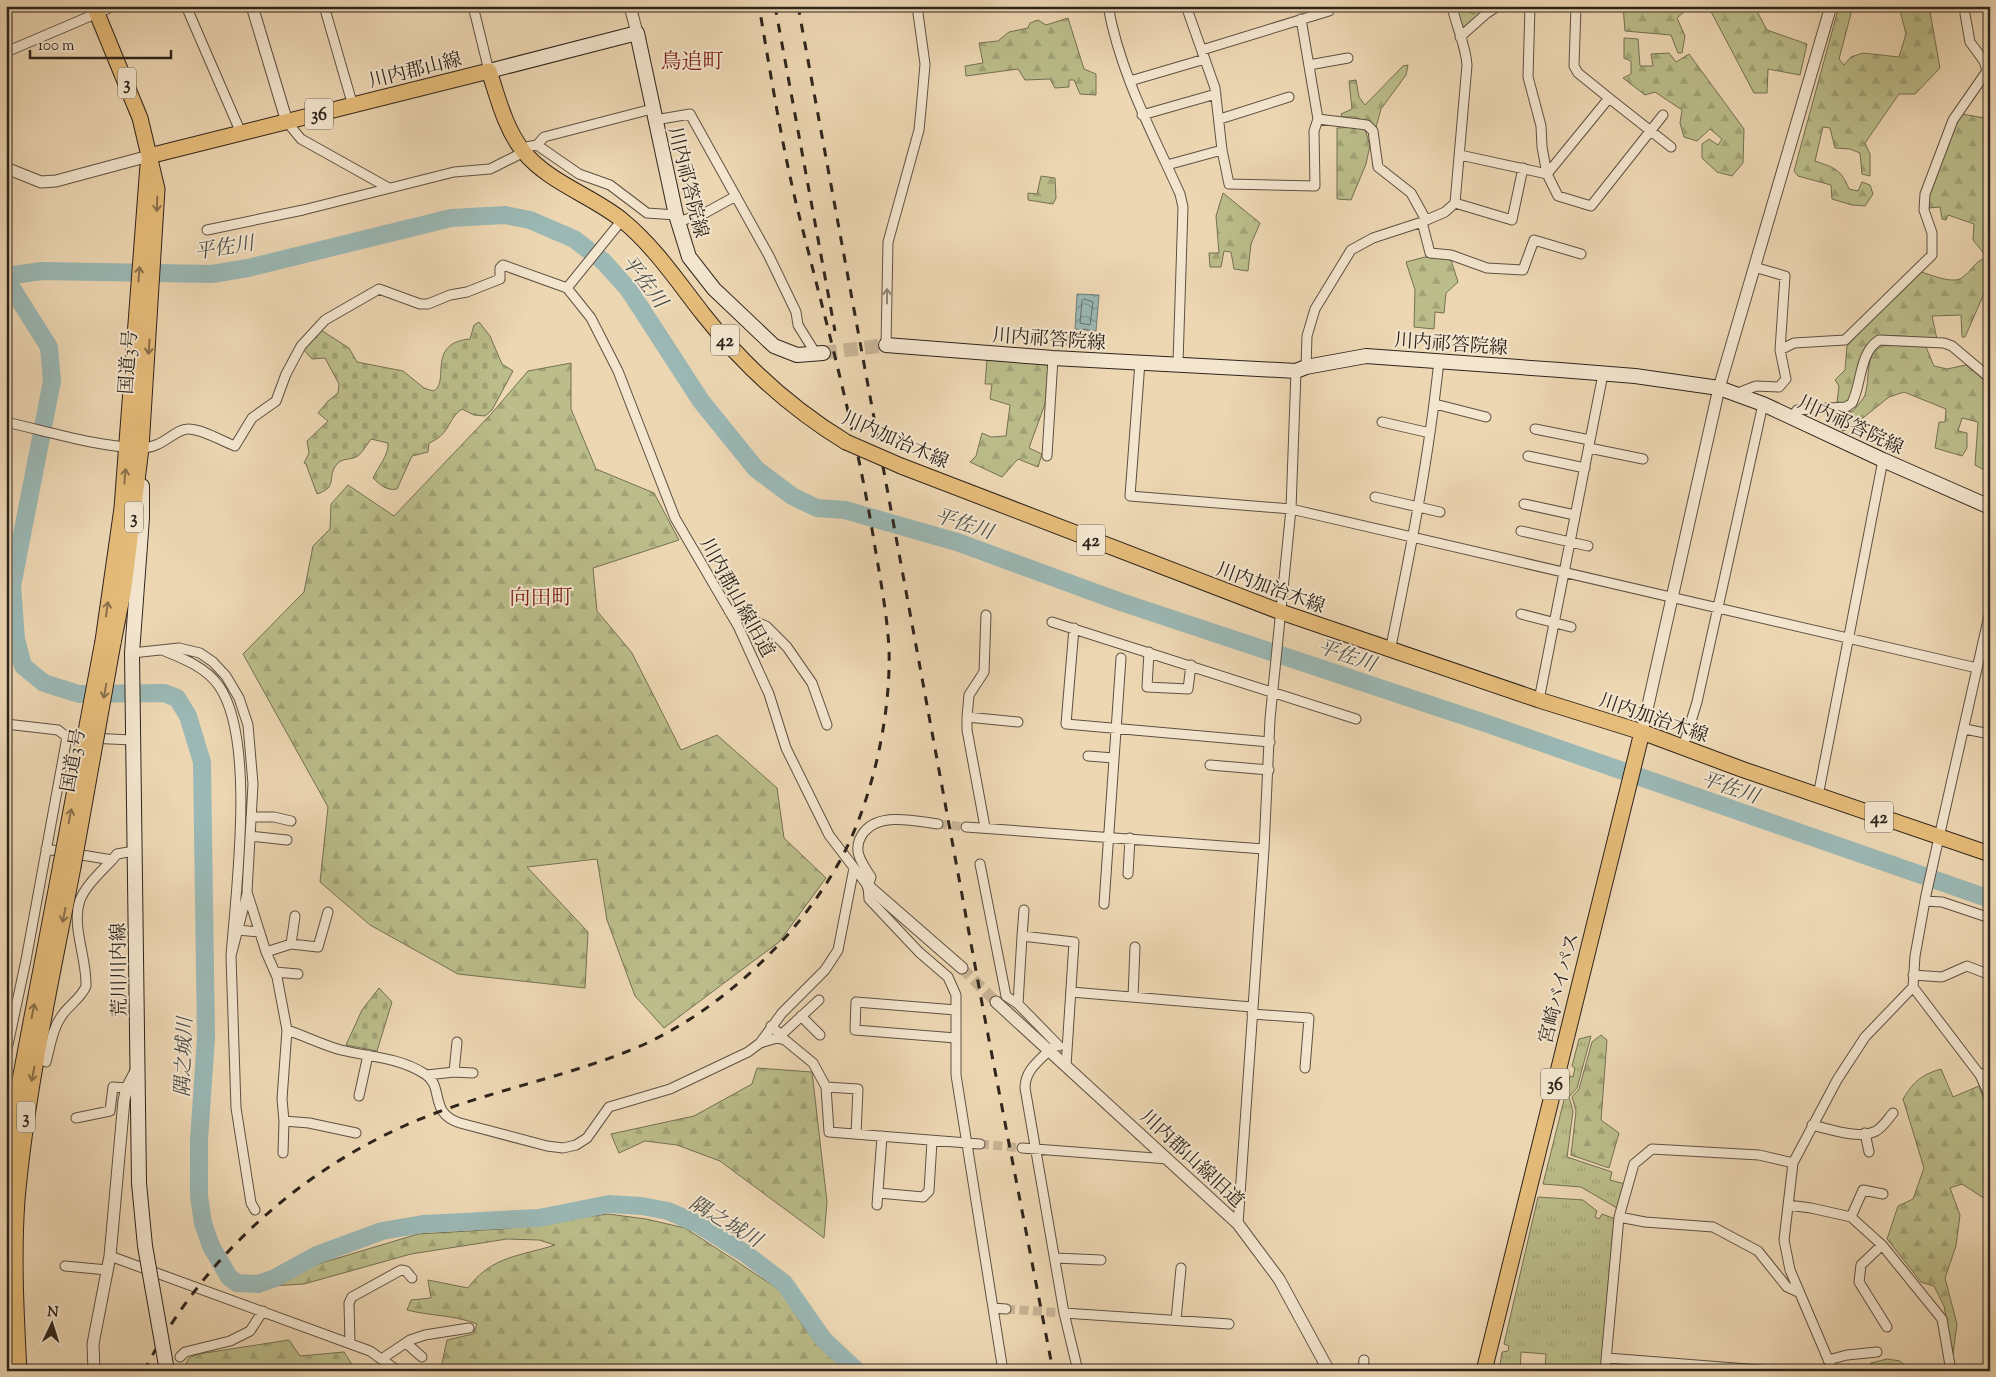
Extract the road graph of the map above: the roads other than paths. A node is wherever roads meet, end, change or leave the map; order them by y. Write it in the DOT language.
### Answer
graph roads {
  1 [pos="114,6"];
  2 [pos="186,6"];
  3 [pos="252,6"];
  4 [pos="336,6"];
  5 [pos="473,6"];
  6 [pos="630,6"];
  7 [pos="917,6"];
  8 [pos="1108,6"];
  9 [pos="1186,6"];
  10 [pos="1329,6"];
  11 [pos="1452,6"];
  12 [pos="1498,6"];
  13 [pos="1530,6"];
  14 [pos="1576,6"];
  15 [pos="1831,6"];
  16 [pos="324,8"];
  17 [pos="96,10"];
  18 [pos="1965,14"];
  19 [pos="1300,18"];
  20 [pos="637,33"];
  21 [pos="1460,37"];
  22 [pos="6,52"];
  23 [pos="1204,55"];
  24 [pos="1348,58"];
  25 [pos="1308,64"];
  26 [pos="489,71"];
  27 [pos="1130,81"];
  28 [pos="1216,94"];
  29 [pos="1289,97"];
  30 [pos="1609,98"];
  31 [pos="353,106"];
  32 [pos="1663,114"];
  33 [pos="654,115"];
  34 [pos="1142,115"];
  35 [pos="1220,119"];
  36 [pos="1318,119"];
  37 [pos="287,122"];
  38 [pos="1650,130"];
  39 [pos="241,133"];
  40 [pos="1671,147"];
  41 [pos="527,148"];
  42 [pos="1222,150"];
  43 [pos="1460,155"];
  44 [pos="149,156"];
  45 [pos="1167,165"];
  46 [pos="6,168"];
  47 [pos="1523,168"];
  48 [pos="1547,174"];
  49 [pos="387,187"];
  50 [pos="736,196"];
  51 [pos="1455,203"];
  52 [pos="677,219"];
  53 [pos="622,220"];
  54 [pos="1424,221"];
  55 [pos="207,230"];
  56 [pos="1581,254"];
  57 [pos="1754,267"];
  58 [pos="567,288"];
  59 [pos="886,345"];
  60 [pos="1780,350"];
  61 [pos="819,354"];
  62 [pos="1053,358"];
  63 [pos="1440,360"];
  64 [pos="1140,362"];
  65 [pos="1178,363"];
  66 [pos="1301,369"];
  67 [pos="1603,374"];
  68 [pos="1990,378"];
  69 [pos="1719,388"];
  70 [pos="1738,393"];
  71 [pos="1435,404"];
  72 [pos="1763,404"];
  73 [pos="1486,416"];
  74 [pos="1793,417"];
  75 [pos="6,422"];
  76 [pos="1382,422"];
  77 [pos="1535,429"];
  78 [pos="1430,433"];
  79 [pos="1589,444"];
  80 [pos="134,447"];
  81 [pos="1047,456"];
  82 [pos="1528,456"];
  83 [pos="1643,459"];
  84 [pos="1883,460"];
  85 [pos="1585,468"];
  86 [pos="1375,497"];
  87 [pos="1524,504"];
  88 [pos="1418,507"];
  89 [pos="1990,507"];
  90 [pos="1291,509"];
  91 [pos="1440,512"];
  92 [pos="1575,515"];
  93 [pos="1521,530"];
  94 [pos="1413,536"];
  95 [pos="1570,542"];
  96 [pos="1588,546"];
  97 [pos="1564,571"];
  98 [pos="112,577"];
  99 [pos="124,587"];
  100 [pos="1672,596"];
  101 [pos="135,604"];
  102 [pos="1718,607"];
  103 [pos="728,611"];
  104 [pos="1990,611"];
  105 [pos="1281,612"];
  106 [pos="1520,614"];
  107 [pos="986,616"];
  108 [pos="1052,622"];
  109 [pos="1555,623"];
  110 [pos="1571,627"];
  111 [pos="1074,628"];
  112 [pos="1849,638"];
  113 [pos="108,642"];
  114 [pos="159,649"];
  115 [pos="1390,651"];
  116 [pos="1149,652"];
  117 [pos="132,657"];
  118 [pos="1121,658"];
  119 [pos="1191,666"];
  120 [pos="1977,668"];
  121 [pos="1274,692"];
  122 [pos="1539,700"];
  123 [pos="967,717"];
  124 [pos="1356,719"];
  125 [pos="1018,722"];
  126 [pos="6,724"];
  127 [pos="827,725"];
  128 [pos="1116,729"];
  129 [pos="1965,729"];
  130 [pos="1642,732"];
  131 [pos="1990,734"];
  132 [pos="132,736"];
  133 [pos="67,737"];
  134 [pos="1270,742"];
  135 [pos="1683,747"];
  136 [pos="1088,756"];
  137 [pos="1114,758"];
  138 [pos="1210,765"];
  139 [pos="1269,770"];
  140 [pos="1818,796"];
  141 [pos="251,817"];
  142 [pos="291,822"];
  143 [pos="938,824"];
  144 [pos="966,827"];
  145 [pos="985,827"];
  146 [pos="250,836"];
  147 [pos="1109,836"];
  148 [pos="1130,838"];
  149 [pos="287,840"];
  150 [pos="1938,843"];
  151 [pos="46,849"];
  152 [pos="1264,849"];
  153 [pos="134,852"];
  154 [pos="1990,854"];
  155 [pos="112,860"];
  156 [pos="980,864"];
  157 [pos="67,866"];
  158 [pos="854,868"];
  159 [pos="1128,874"];
  160 [pos="868,886"];
  161 [pos="247,892"];
  162 [pos="1926,898"];
  163 [pos="1104,904"];
  164 [pos="1024,910"];
  165 [pos="328,912"];
  166 [pos="295,916"];
  167 [pos="1990,918"];
  168 [pos="238,930"];
  169 [pos="259,932"];
  170 [pos="1022,936"];
  171 [pos="291,944"];
  172 [pos="1135,947"];
  173 [pos="266,952"];
  174 [pos="231,956"];
  175 [pos="962,968"];
  176 [pos="275,972"];
  177 [pos="298,974"];
  178 [pos="1913,975"];
  179 [pos="1990,975"];
  180 [pos="1913,987"];
  181 [pos="1071,992"];
  182 [pos="1133,997"];
  183 [pos="819,1000"];
  184 [pos="996,1002"];
  185 [pos="1018,1004"];
  186 [pos="956,1010"];
  187 [pos="1252,1011"];
  188 [pos="801,1016"];
  189 [pos="771,1026"];
  190 [pos="287,1030"];
  191 [pos="820,1035"];
  192 [pos="779,1037"];
  193 [pos="956,1038"];
  194 [pos="458,1042"];
  195 [pos="760,1043"];
  196 [pos="1053,1047"];
  197 [pos="6,1054"];
  198 [pos="1067,1054"];
  199 [pos="368,1055"];
  200 [pos="46,1062"];
  201 [pos="1066,1066"];
  202 [pos="1305,1068"];
  203 [pos="136,1069"];
  204 [pos="1990,1071"];
  205 [pos="454,1072"];
  206 [pos="474,1073"];
  207 [pos="427,1075"];
  208 [pos="1980,1075"];
  209 [pos="826,1087"];
  210 [pos="127,1088"];
  211 [pos="359,1096"];
  212 [pos="1990,1096"];
  213 [pos="1893,1113"];
  214 [pos="76,1118"];
  215 [pos="284,1120"];
  216 [pos="1812,1125"];
  217 [pos="356,1133"];
  218 [pos="856,1134"];
  219 [pos="1865,1134"];
  220 [pos="882,1136"];
  221 [pos="932,1141"];
  222 [pos="967,1143"];
  223 [pos="980,1144"];
  224 [pos="1022,1148"];
  225 [pos="1037,1149"];
  226 [pos="1869,1152"];
  227 [pos="283,1154"];
  228 [pos="1168,1159"];
  229 [pos="1793,1163"];
  230 [pos="6,1180"];
  231 [pos="878,1194"];
  232 [pos="1882,1194"];
  233 [pos="877,1205"];
  234 [pos="1788,1206"];
  235 [pos="255,1210"];
  236 [pos="1619,1217"];
  237 [pos="1851,1217"];
  238 [pos="1238,1224"];
  239 [pos="1882,1245"];
  240 [pos="110,1256"];
  241 [pos="1055,1258"];
  242 [pos="1101,1260"];
  243 [pos="64,1266"];
  244 [pos="1181,1268"];
  245 [pos="107,1270"];
  246 [pos="412,1278"];
  247 [pos="1798,1292"];
  248 [pos="993,1308"];
  249 [pos="1006,1309"];
  250 [pos="263,1311"];
  251 [pos="1064,1313"];
  252 [pos="1176,1320"];
  253 [pos="1229,1324"];
  254 [pos="1887,1327"];
  255 [pos="469,1328"];
  256 [pos="350,1343"];
  257 [pos="406,1343"];
  258 [pos="1877,1352"];
  259 [pos="422,1357"];
  260 [pos="180,1358"];
  261 [pos="383,1358"];
  262 [pos="1607,1358"];
  263 [pos="1364,1360"];
  264 [pos="1828,1360"];
  265 [pos="19,1371"];
  266 [pos="94,1371"];
  267 [pos="167,1371"];
  268 [pos="398,1371"];
  269 [pos="1003,1371"];
  270 [pos="1078,1371"];
  271 [pos="1329,1371"];
  272 [pos="1363,1371"];
  273 [pos="1484,1371"];
  274 [pos="1605,1371"];
  275 [pos="1773,1371"];
  276 [pos="1833,1371"];
  277 [pos="1951,1371"];
  1 -- 17 [label="street"];
  2 -- 39 [label="street"];
  3 -- 37 [label="street"];
  4 -- 16 [label="street"];
  5 -- 26 [label="street"];
  6 -- 20 [label="street"];
  59 -- 7 [label="street, one-way"];
  8 -- 27 [label="street"];
  9 -- 23 [label="street"];
  10 -- 19 [label="street"];
  11 -- 21 [label="street"];
  12 -- 21 [label="street"];
  13 -- 48 [label="street"];
  14 -- 30 [label="street"];
  15 -- 57 [label="street"];
  16 -- 31 [label="street"];
  17 -- 22 [label="street"];
  17 -- 44 [label="main road, 国道3号 / 3"];
  18 -- 60 [label="street"];
  19 -- 23 [label="street"];
  19 -- 25 [label="street"];
  20 -- 26 [label="main road"];
  20 -- 33 [label="main road, 川内祁答院線"];
  21 -- 43 [label="street"];
  23 -- 27 [label="street"];
  23 -- 28 [label="street"];
  24 -- 25 [label="street"];
  25 -- 36 [label="street"];
  26 -- 31 [label="main road, 川内郡山線 / 36"];
  26 -- 41 [label="main road, 川内郡山線"];
  27 -- 34 [label="street"];
  28 -- 34 [label="street"];
  28 -- 35 [label="street"];
  29 -- 35 [label="street"];
  30 -- 38 [label="street"];
  30 -- 48 [label="street"];
  31 -- 37 [label="main road, 川内郡山線 / 36"];
  32 -- 38 [label="street"];
  33 -- 41 [label="street"];
  33 -- 50 [label="street"];
  33 -- 52 [label="main road, 川内祁答院線"];
  34 -- 45 [label="street"];
  35 -- 42 [label="street"];
  36 -- 42 [label="street"];
  36 -- 54 [label="street"];
  37 -- 39 [label="main road, 川内郡山線 / 36"];
  37 -- 49 [label="street"];
  38 -- 40 [label="street"];
  38 -- 48 [label="street"];
  39 -- 44 [label="main road, 川内郡山線 / 36"];
  41 -- 49 [label="street"];
  41 -- 52 [label="street"];
  41 -- 53 [label="main road, 川内郡山線"];
  42 -- 45 [label="street"];
  43 -- 47 [label="street"];
  43 -- 51 [label="street"];
  44 -- 46 [label="street"];
  80 -- 44 [label="main road, 国道3号 / 3, one-way"];
  44 -- 80 [label="main road, 国道3号 / 3, one-way"];
  45 -- 65 [label="street"];
  47 -- 48 [label="street"];
  47 -- 51 [label="street"];
  49 -- 55 [label="street"];
  50 -- 52 [label="street"];
  50 -- 61 [label="street"];
  51 -- 54 [label="street"];
  52 -- 61 [label="main road, 川内祁答院線"];
  53 -- 58 [label="street"];
  53 -- 105 [label="main road, 川内加治木線 / 42, bridge"];
  54 -- 56 [label="street"];
  54 -- 66 [label="street"];
  57 -- 60 [label="street"];
  57 -- 69 [label="street"];
  58 -- 80 [label="street"];
  58 -- 103 [label="street, 川内郡山線旧道"];
  59 -- 62 [label="main road, 川内祁答院線"];
  60 -- 70 [label="street"];
  62 -- 64 [label="main road, 川内祁答院線"];
  62 -- 81 [label="street"];
  63 -- 66 [label="main road, 川内祁答院線"];
  63 -- 67 [label="main road, 川内祁答院線"];
  63 -- 71 [label="street"];
  64 -- 65 [label="main road, 川内祁答院線"];
  64 -- 90 [label="street"];
  65 -- 66 [label="main road, 川内祁答院線"];
  66 -- 90 [label="street"];
  67 -- 69 [label="main road, 川内祁答院線"];
  67 -- 79 [label="street"];
  68 -- 74 [label="street"];
  69 -- 70 [label="main road, 川内祁答院線"];
  69 -- 100 [label="street"];
  70 -- 72 [label="main road, 川内祁答院線"];
  71 -- 73 [label="street"];
  71 -- 78 [label="street"];
  72 -- 74 [label="main road, 川内祁答院線"];
  72 -- 102 [label="street"];
  74 -- 84 [label="main road, 川内祁答院線"];
  75 -- 80 [label="street"];
  76 -- 78 [label="street"];
  77 -- 79 [label="street"];
  78 -- 88 [label="street"];
  79 -- 83 [label="street"];
  79 -- 85 [label="street"];
  98 -- 80 [label="main road, 国道3号 / 3, one-way"];
  80 -- 99 [label="main road, 国道3号 / 3"];
  80 -- 101 [label="main road, 荒川川内線"];
  82 -- 85 [label="street"];
  84 -- 89 [label="main road, 川内祁答院線"];
  84 -- 112 [label="street"];
  85 -- 92 [label="street"];
  86 -- 88 [label="street"];
  87 -- 92 [label="street"];
  88 -- 91 [label="street"];
  88 -- 94 [label="street"];
  90 -- 94 [label="street"];
  90 -- 105 [label="street"];
  92 -- 95 [label="street"];
  93 -- 95 [label="street"];
  94 -- 97 [label="street"];
  94 -- 115 [label="street"];
  95 -- 96 [label="street"];
  95 -- 97 [label="street"];
  97 -- 100 [label="street"];
  97 -- 109 [label="street"];
  98 -- 99 [label="main road"];
  113 -- 98 [label="main road, 国道3号 / 3, one-way"];
  99 -- 101 [label="main road"];
  99 -- 113 [label="main road, 国道3号 / 3"];
  100 -- 102 [label="street"];
  100 -- 130 [label="street"];
  101 -- 117 [label="main road, 荒川川内線"];
  102 -- 112 [label="street"];
  102 -- 135 [label="street"];
  103 -- 127 [label="street"];
  103 -- 158 [label="street, 川内郡山線旧道"];
  104 -- 120 [label="street"];
  105 -- 115 [label="main road, 川内加治木線 / 42"];
  105 -- 121 [label="street"];
  106 -- 109 [label="street"];
  107 -- 123 [label="street"];
  108 -- 111 [label="street"];
  109 -- 110 [label="street"];
  109 -- 122 [label="street"];
  111 -- 116 [label="street"];
  111 -- 128 [label="street"];
  112 -- 120 [label="street"];
  112 -- 140 [label="street"];
  113 -- 157 [label="main road, 国道3号 / 3, bridge"];
  114 -- 117 [label="street"];
  114 -- 141 [label="street"];
  114 -- 174 [label="street"];
  115 -- 122 [label="main road, 川内加治木線 / 42"];
  116 -- 119 [label="street"];
  116 -- 119 [label="street"];
  117 -- 132 [label="main road, 荒川川内線"];
  118 -- 128 [label="street"];
  119 -- 121 [label="street"];
  120 -- 129 [label="street"];
  121 -- 124 [label="street"];
  121 -- 134 [label="street"];
  122 -- 130 [label="main road, 川内加治木線 / 42"];
  123 -- 125 [label="street"];
  123 -- 145 [label="street"];
  126 -- 133 [label="street"];
  128 -- 134 [label="street"];
  128 -- 137 [label="street"];
  129 -- 131 [label="street"];
  129 -- 150 [label="street"];
  130 -- 135 [label="main road, 川内加治木線 / 42"];
  130 -- 273 [label="main road, 宮崎バイパス / 36"];
  132 -- 133 [label="street"];
  132 -- 153 [label="main road, 荒川川内線"];
  133 -- 151 [label="street"];
  134 -- 139 [label="street"];
  135 -- 140 [label="main road, 川内加治木線 / 42"];
  136 -- 137 [label="street"];
  137 -- 147 [label="street"];
  138 -- 139 [label="street"];
  139 -- 152 [label="street"];
  140 -- 150 [label="main road, 川内加治木線 / 42"];
  141 -- 142 [label="street"];
  141 -- 146 [label="street"];
  143 -- 160 [label="street"];
  144 -- 145 [label="street"];
  145 -- 147 [label="street"];
  146 -- 149 [label="street"];
  146 -- 161 [label="street"];
  147 -- 148 [label="street"];
  147 -- 163 [label="street"];
  148 -- 152 [label="street"];
  148 -- 159 [label="street"];
  150 -- 154 [label="main road, 川内加治木線 / 42"];
  150 -- 162 [label="street"];
  151 -- 155 [label="street"];
  151 -- 197 [label="street"];
  152 -- 187 [label="street"];
  153 -- 155 [label="street"];
  153 -- 203 [label="main road, 荒川川内線"];
  155 -- 200 [label="street"];
  156 -- 185 [label="street"];
  230 -- 157 [label="main road, 国道3号 / 3, one-way"];
  157 -- 265 [label="main road, 国道3号 / 3, one-way"];
  158 -- 160 [label="street, 川内郡山線旧道"];
  158 -- 189 [label="street"];
  160 -- 175 [label="street, 川内郡山線旧道"];
  160 -- 186 [label="street"];
  161 -- 168 [label="street"];
  161 -- 169 [label="street"];
  162 -- 167 [label="street"];
  162 -- 178 [label="street"];
  164 -- 170 [label="street"];
  165 -- 171 [label="street"];
  166 -- 171 [label="street"];
  168 -- 169 [label="street"];
  168 -- 174 [label="street"];
  169 -- 173 [label="street"];
  170 -- 181 [label="street"];
  170 -- 185 [label="street"];
  171 -- 173 [label="street"];
  172 -- 182 [label="street"];
  173 -- 176 [label="street"];
  174 -- 235 [label="street"];
  176 -- 177 [label="street"];
  176 -- 190 [label="street"];
  178 -- 179 [label="street"];
  178 -- 180 [label="street"];
  180 -- 208 [label="street"];
  180 -- 216 [label="street"];
  181 -- 182 [label="street"];
  181 -- 198 [label="street"];
  182 -- 187 [label="street"];
  183 -- 188 [label="street"];
  184 -- 196 [label="street, 川内郡山線旧道"];
  185 -- 196 [label="street"];
  186 -- 193 [label="street"];
  186 -- 193 [label="street"];
  187 -- 202 [label="street"];
  187 -- 238 [label="street"];
  188 -- 191 [label="street"];
  188 -- 192 [label="street"];
  189 -- 192 [label="street"];
  189 -- 195 [label="street"];
  190 -- 199 [label="street"];
  190 -- 215 [label="street"];
  192 -- 195 [label="street"];
  192 -- 209 [label="street"];
  193 -- 222 [label="street"];
  194 -- 205 [label="street"];
  195 -- 207 [label="street"];
  196 -- 198 [label="street"];
  196 -- 201 [label="street, 川内郡山線旧道"];
  196 -- 225 [label="street"];
  198 -- 201 [label="street"];
  199 -- 207 [label="street"];
  199 -- 211 [label="street"];
  201 -- 228 [label="street, 川内郡山線旧道"];
  203 -- 210 [label="street"];
  203 -- 267 [label="main road, 荒川川内線, bridge"];
  204 -- 208 [label="street"];
  205 -- 206 [label="street"];
  205 -- 207 [label="street"];
  208 -- 212 [label="street"];
  209 -- 218 [label="street"];
  209 -- 218 [label="street"];
  210 -- 214 [label="street"];
  210 -- 240 [label="street"];
  213 -- 219 [label="street"];
  215 -- 217 [label="street"];
  215 -- 227 [label="street"];
  216 -- 219 [label="street"];
  216 -- 229 [label="street"];
  218 -- 220 [label="street"];
  219 -- 226 [label="street"];
  220 -- 221 [label="street"];
  220 -- 231 [label="street"];
  221 -- 222 [label="street"];
  221 -- 231 [label="street"];
  222 -- 223 [label="street"];
  222 -- 248 [label="street"];
  224 -- 225 [label="street"];
  225 -- 228 [label="street"];
  225 -- 241 [label="street"];
  228 -- 238 [label="street, 川内郡山線旧道"];
  229 -- 234 [label="street"];
  229 -- 236 [label="street"];
  231 -- 233 [label="street"];
  232 -- 237 [label="street"];
  234 -- 237 [label="street"];
  234 -- 247 [label="street"];
  236 -- 247 [label="street"];
  236 -- 262 [label="street"];
  237 -- 239 [label="street"];
  238 -- 271 [label="street, 川内郡山線旧道"];
  239 -- 254 [label="street"];
  239 -- 277 [label="street"];
  240 -- 245 [label="street"];
  240 -- 250 [label="street"];
  241 -- 242 [label="street"];
  241 -- 251 [label="street"];
  243 -- 245 [label="street"];
  244 -- 252 [label="street"];
  245 -- 266 [label="street"];
  246 -- 256 [label="street"];
  247 -- 264 [label="street"];
  248 -- 249 [label="street"];
  248 -- 269 [label="street"];
  250 -- 256 [label="street"];
  250 -- 260 [label="street"];
  251 -- 252 [label="street"];
  251 -- 270 [label="street"];
  252 -- 253 [label="street"];
  255 -- 257 [label="street"];
  256 -- 261 [label="street"];
  257 -- 259 [label="street"];
  257 -- 261 [label="street"];
  258 -- 264 [label="street"];
  261 -- 268 [label="street"];
  262 -- 274 [label="street"];
  262 -- 275 [label="street"];
  263 -- 272 [label="street"];
  264 -- 276 [label="street"];
}
